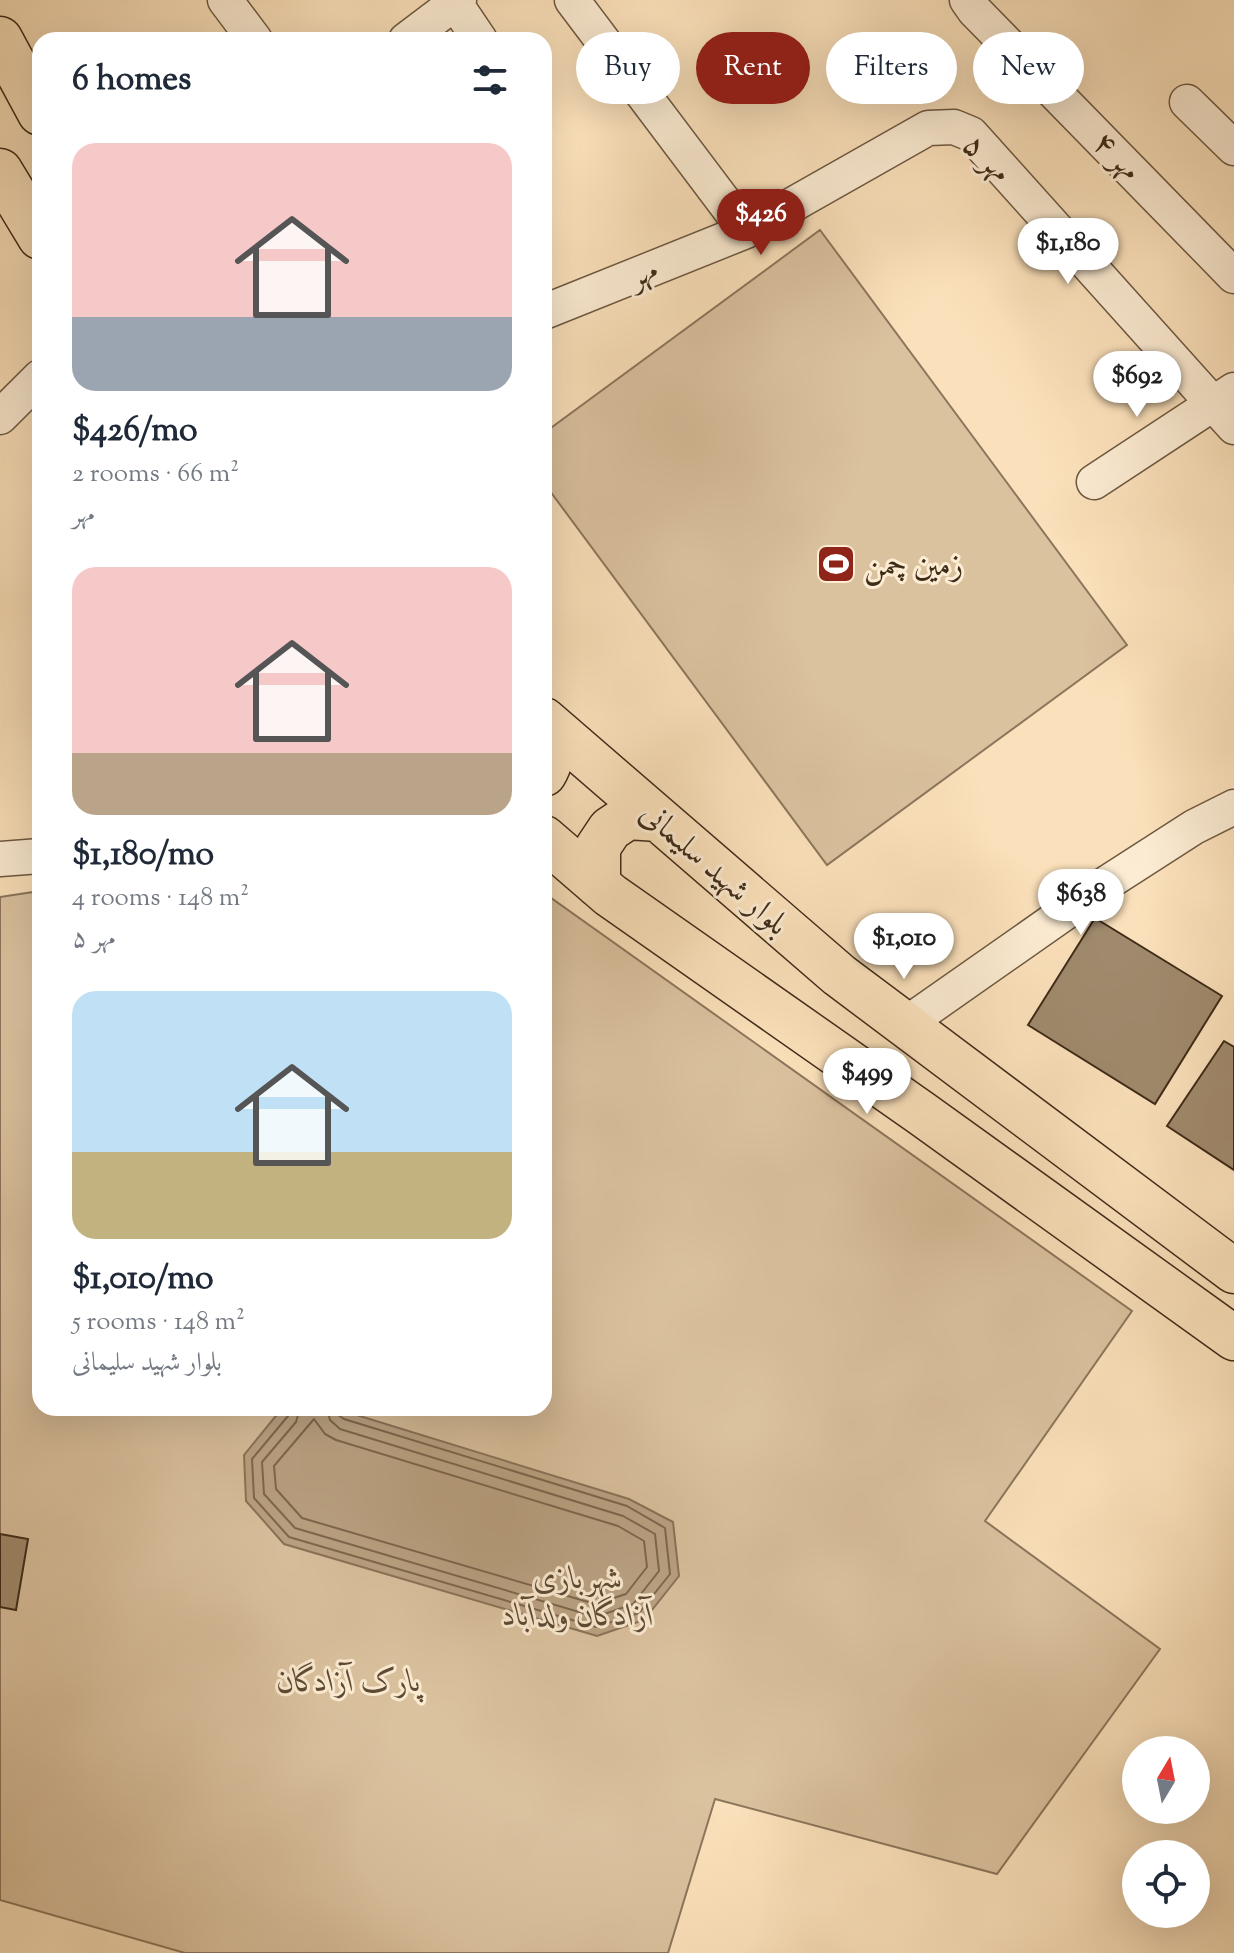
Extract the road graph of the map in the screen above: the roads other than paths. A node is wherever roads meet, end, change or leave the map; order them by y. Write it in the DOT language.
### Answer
graph roads {
  1 [pos="225,0"];
  2 [pos="572,0"];
  3 [pos="967,0"];
  4 [pos="457,2"];
  5 [pos="249,32"];
  6 [pos="417,32"];
  7 [pos="475,32"];
  8 [pos="0,39"];
  9 [pos="32,98"];
  10 [pos="1187,102"];
  11 [pos="954,127"];
  12 [pos="1234,148"];
  13 [pos="0,171"];
  14 [pos="32,224"];
  15 [pos="746,231"];
  16 [pos="1234,276"];
  17 [pos="552,309"];
  18 [pos="32,385"];
  19 [pos="1227,407"];
  20 [pos="0,417"];
  21 [pos="1094,482"];
  22 [pos="552,727"];
  23 [pos="1234,807"];
  24 [pos="658,819"];
  25 [pos="552,845"];
  26 [pos="32,857"];
  27 [pos="0,859"];
  28 [pos="598,885"];
  29 [pos="906,1024"];
  30 [pos="1234,1271"];
  31 [pos="1234,1338"];
  1 -- 5 [label="street"];
  2 -- 15 [label="street"];
  3 -- 16 [label="street, مهر ۴"];
  4 -- 6 [label="street"];
  4 -- 7 [label="street"];
  8 -- 9 [label="main road"];
  10 -- 12 [label="street"];
  11 -- 15 [label="street, مهر"];
  11 -- 19 [label="street, مهر ۵"];
  13 -- 14 [label="main road"];
  15 -- 17 [label="street, مهر"];
  18 -- 20 [label="street"];
  19 -- 21 [label="street"];
  22 -- 24 [label="main road, بلوار شهید سلیمانی"];
  23 -- 29 [label="street"];
  24 -- 28 [label="main road"];
  24 -- 29 [label="main road, بلوار شهید سلیمانی"];
  25 -- 28 [label="main road"];
  26 -- 27 [label="street"];
  28 -- 31 [label="main road"];
  29 -- 30 [label="main road, بلوار شهید سلیمانی"];
}
